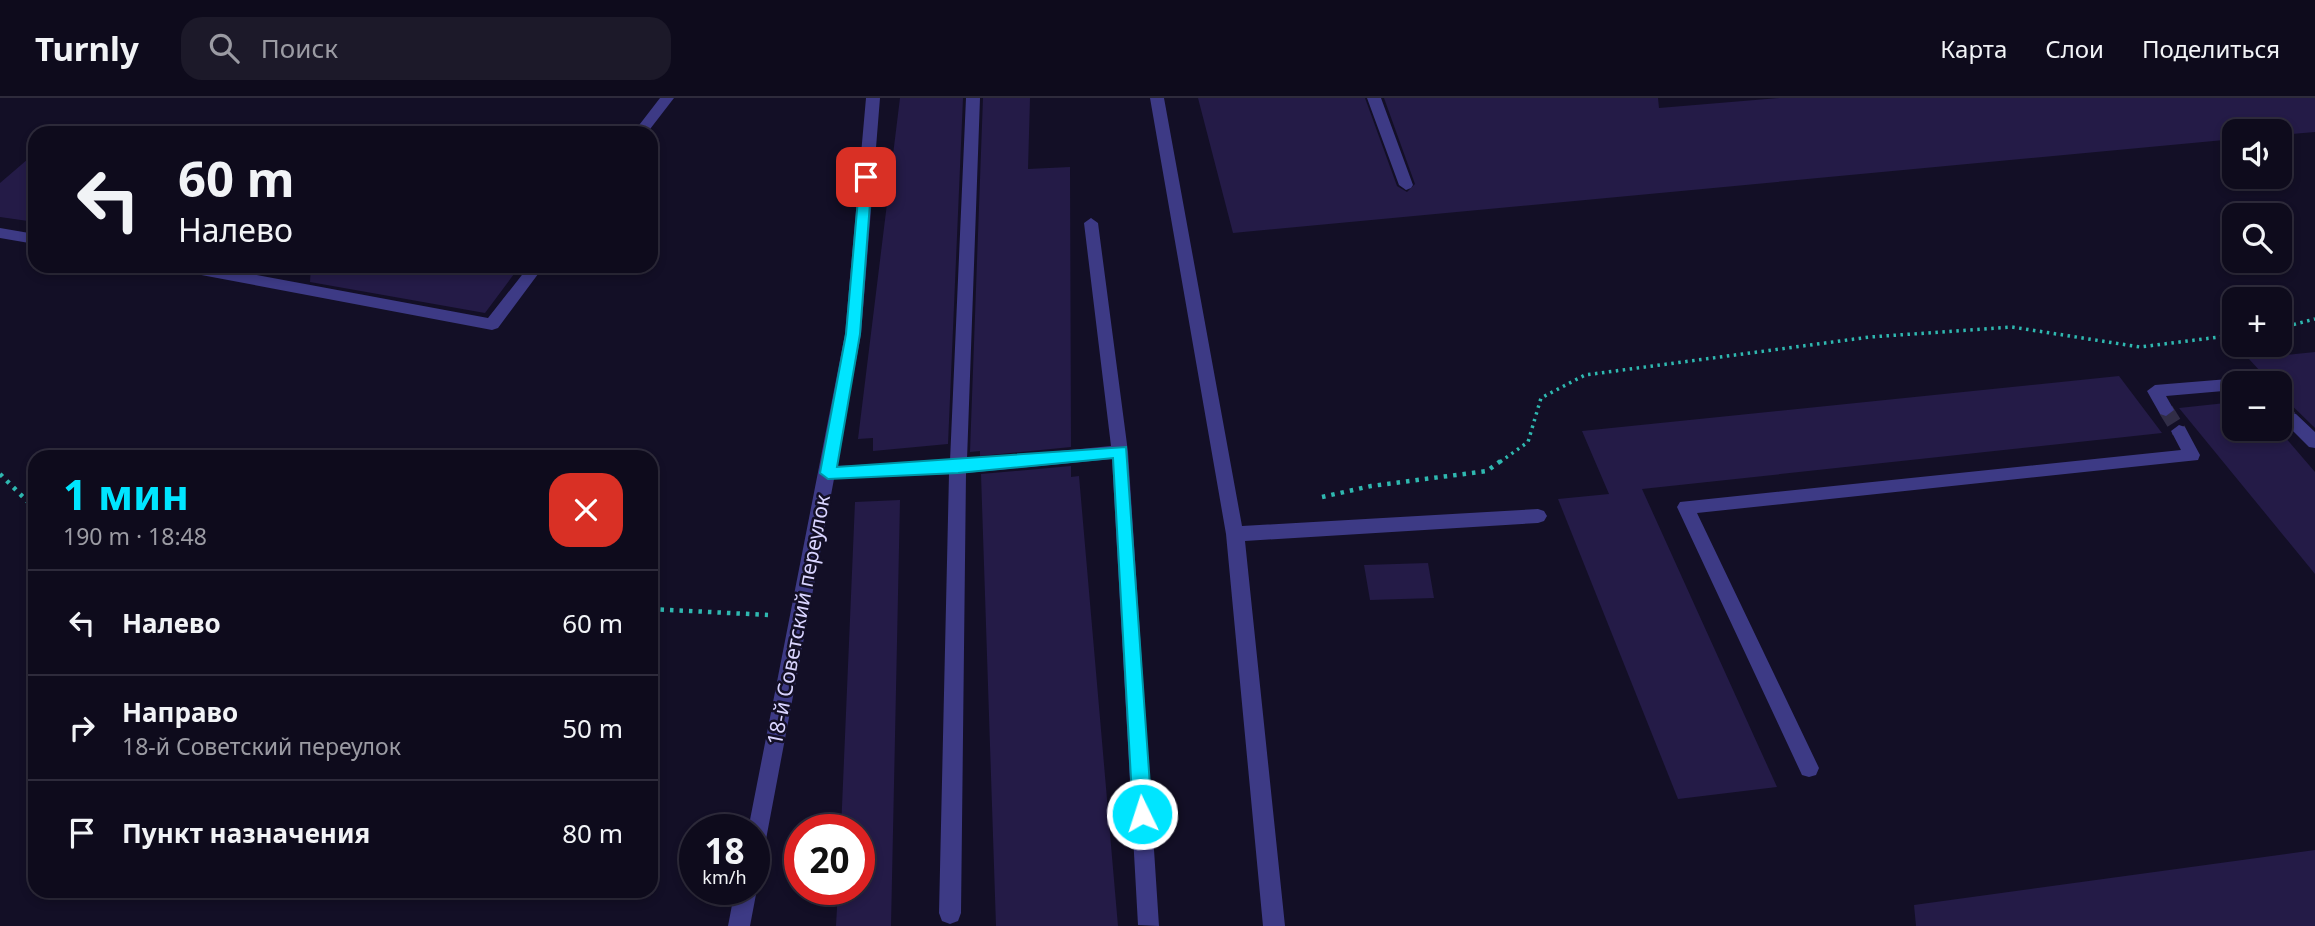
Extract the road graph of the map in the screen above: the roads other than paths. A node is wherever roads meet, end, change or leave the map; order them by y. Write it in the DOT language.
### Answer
graph roads {
  1 [pos="667,98"];
  2 [pos="873,98"];
  3 [pos="974,98"];
  4 [pos="1157,98"];
  5 [pos="1374,98"];
  6 [pos="645,126"];
  7 [pos="1406,185"];
  8 [pos="1091,223"];
  9 [pos="0,233"];
  10 [pos="28,238"];
  11 [pos="218,273"];
  12 [pos="532,273"];
  13 [pos="2222,386"];
  14 [pos="2166,410"];
  15 [pos="2292,420"];
  16 [pos="2179,431"];
  17 [pos="2315,442"];
  18 [pos="1120,452"];
  19 [pos="958,467"];
  20 [pos="828,473"];
  21 [pos="1538,516"];
  22 [pos="1235,534"];
  23 [pos="1809,768"];
  24 [pos="761,814"];
  25 [pos="744,905"];
  26 [pos="950,913"];
  27 [pos="1149,925"];
  28 [pos="739,926"];
  29 [pos="1274,926"];
  1 -- 6 [label="street"];
  2 -- 20 [label="street, 18-й Советский переулок"];
  3 -- 19 [label="street"];
  4 -- 22 [label="street"];
  5 -- 7 [label="street"];
  8 -- 18 [label="street"];
  9 -- 10 [label="street"];
  11 -- 12 [label="street"];
  13 -- 14 [label="street"];
  15 -- 17 [label="street"];
  16 -- 23 [label="street"];
  18 -- 19 [label="street"];
  18 -- 27 [label="street"];
  19 -- 20 [label="street"];
  19 -- 26 [label="street"];
  20 -- 24 [label="street, 18-й Советский переулок"];
  21 -- 22 [label="street"];
  22 -- 29 [label="street"];
  25 -- 28 [label="street"];
}
